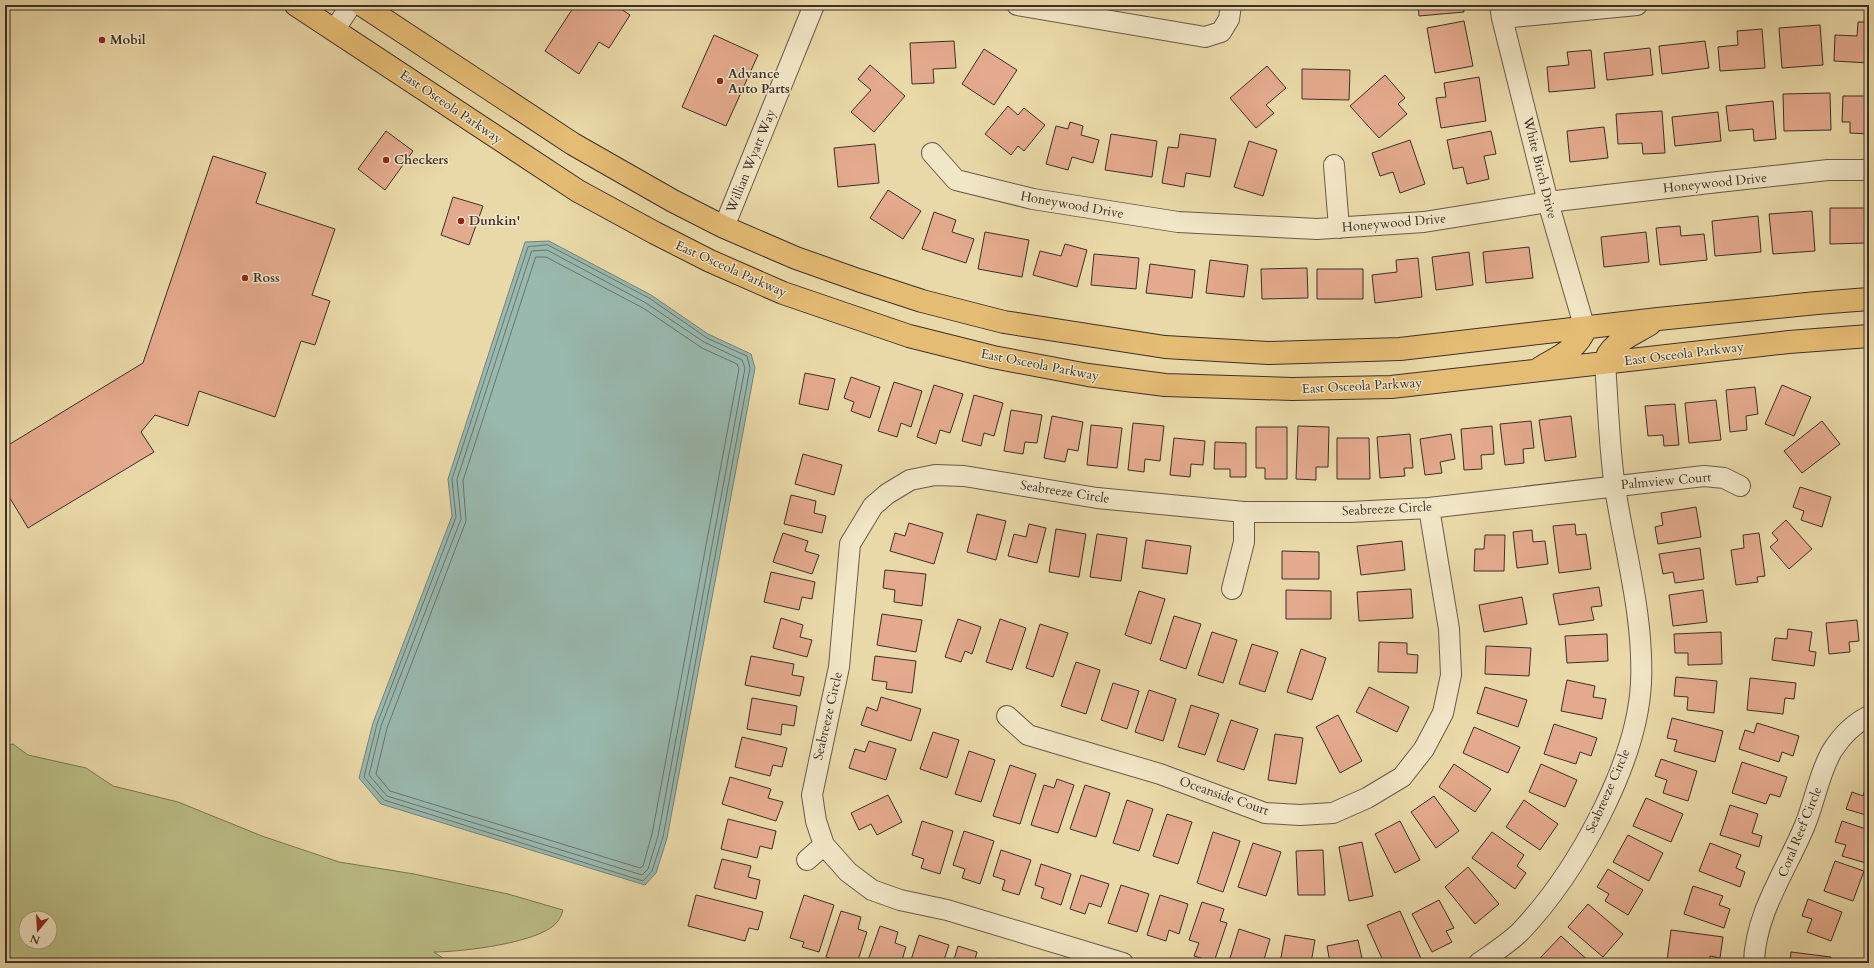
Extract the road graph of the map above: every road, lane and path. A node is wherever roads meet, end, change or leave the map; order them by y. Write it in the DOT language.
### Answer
graph roads {
  1 [pos="296,5"];
  2 [pos="351,5"];
  3 [pos="362,5"];
  4 [pos="814,5"];
  5 [pos="1017,5"];
  6 [pos="1231,5"];
  7 [pos="1637,5"];
  8 [pos="1501,11"];
  9 [pos="335,29"];
  10 [pos="932,153"];
  11 [pos="1334,165"];
  12 [pos="1869,170"];
  13 [pos="1548,202"];
  14 [pos="724,227"];
  15 [pos="1339,228"];
  16 [pos="1869,299"];
  17 [pos="1658,319"];
  18 [pos="1585,329"];
  19 [pos="1869,336"];
  20 [pos="1605,363"];
  21 [pos="1534,372"];
  22 [pos="1615,485"];
  23 [pos="1740,486"];
  24 [pos="1429,508"];
  25 [pos="1244,512"];
  26 [pos="1232,589"];
  27 [pos="1007,716"];
  28 [pos="1869,716"];
  29 [pos="824,845"];
  30 [pos="807,860"];
  31 [pos="1123,963"];
  32 [pos="1479,963"];
  33 [pos="1754,963"];
  1 -- 9 [label="main road, East Osceola Parkway"];
  2 -- 9 [label="street"];
  3 -- 14 [label="main road"];
  4 -- 14 [label="street, Willian Wyatt Way"];
  5 -- 6 [label="street"];
  7 -- 8 [label="street"];
  8 -- 13 [label="street, White Birch Drive"];
  9 -- 21 [label="main road, East Osceola Parkway"];
  10 -- 15 [label="street, Honeywood Drive"];
  11 -- 15 [label="street"];
  12 -- 13 [label="street, Honeywood Drive"];
  13 -- 15 [label="street, Honeywood Drive"];
  13 -- 18 [label="street, White Birch Drive"];
  14 -- 18 [label="main road"];
  16 -- 17 [label="main road"];
  17 -- 18 [label="main road"];
  17 -- 20 [label="main road"];
  18 -- 21 [label="main road"];
  19 -- 20 [label="main road, East Osceola Parkway"];
  20 -- 21 [label="main road, East Osceola Parkway"];
  20 -- 22 [label="street, Seabreeze Circle"];
  22 -- 23 [label="street, Palmview Court"];
  22 -- 24 [label="street, Seabreeze Circle"];
  22 -- 32 [label="street, Seabreeze Circle"];
  24 -- 25 [label="street, Seabreeze Circle"];
  24 -- 27 [label="street, Oceanside Court"];
  25 -- 26 [label="street"];
  25 -- 29 [label="street, Seabreeze Circle"];
  28 -- 33 [label="street, Coral Reef Circle"];
  29 -- 30 [label="street"];
  29 -- 31 [label="street, Seabreeze Circle"];
}
